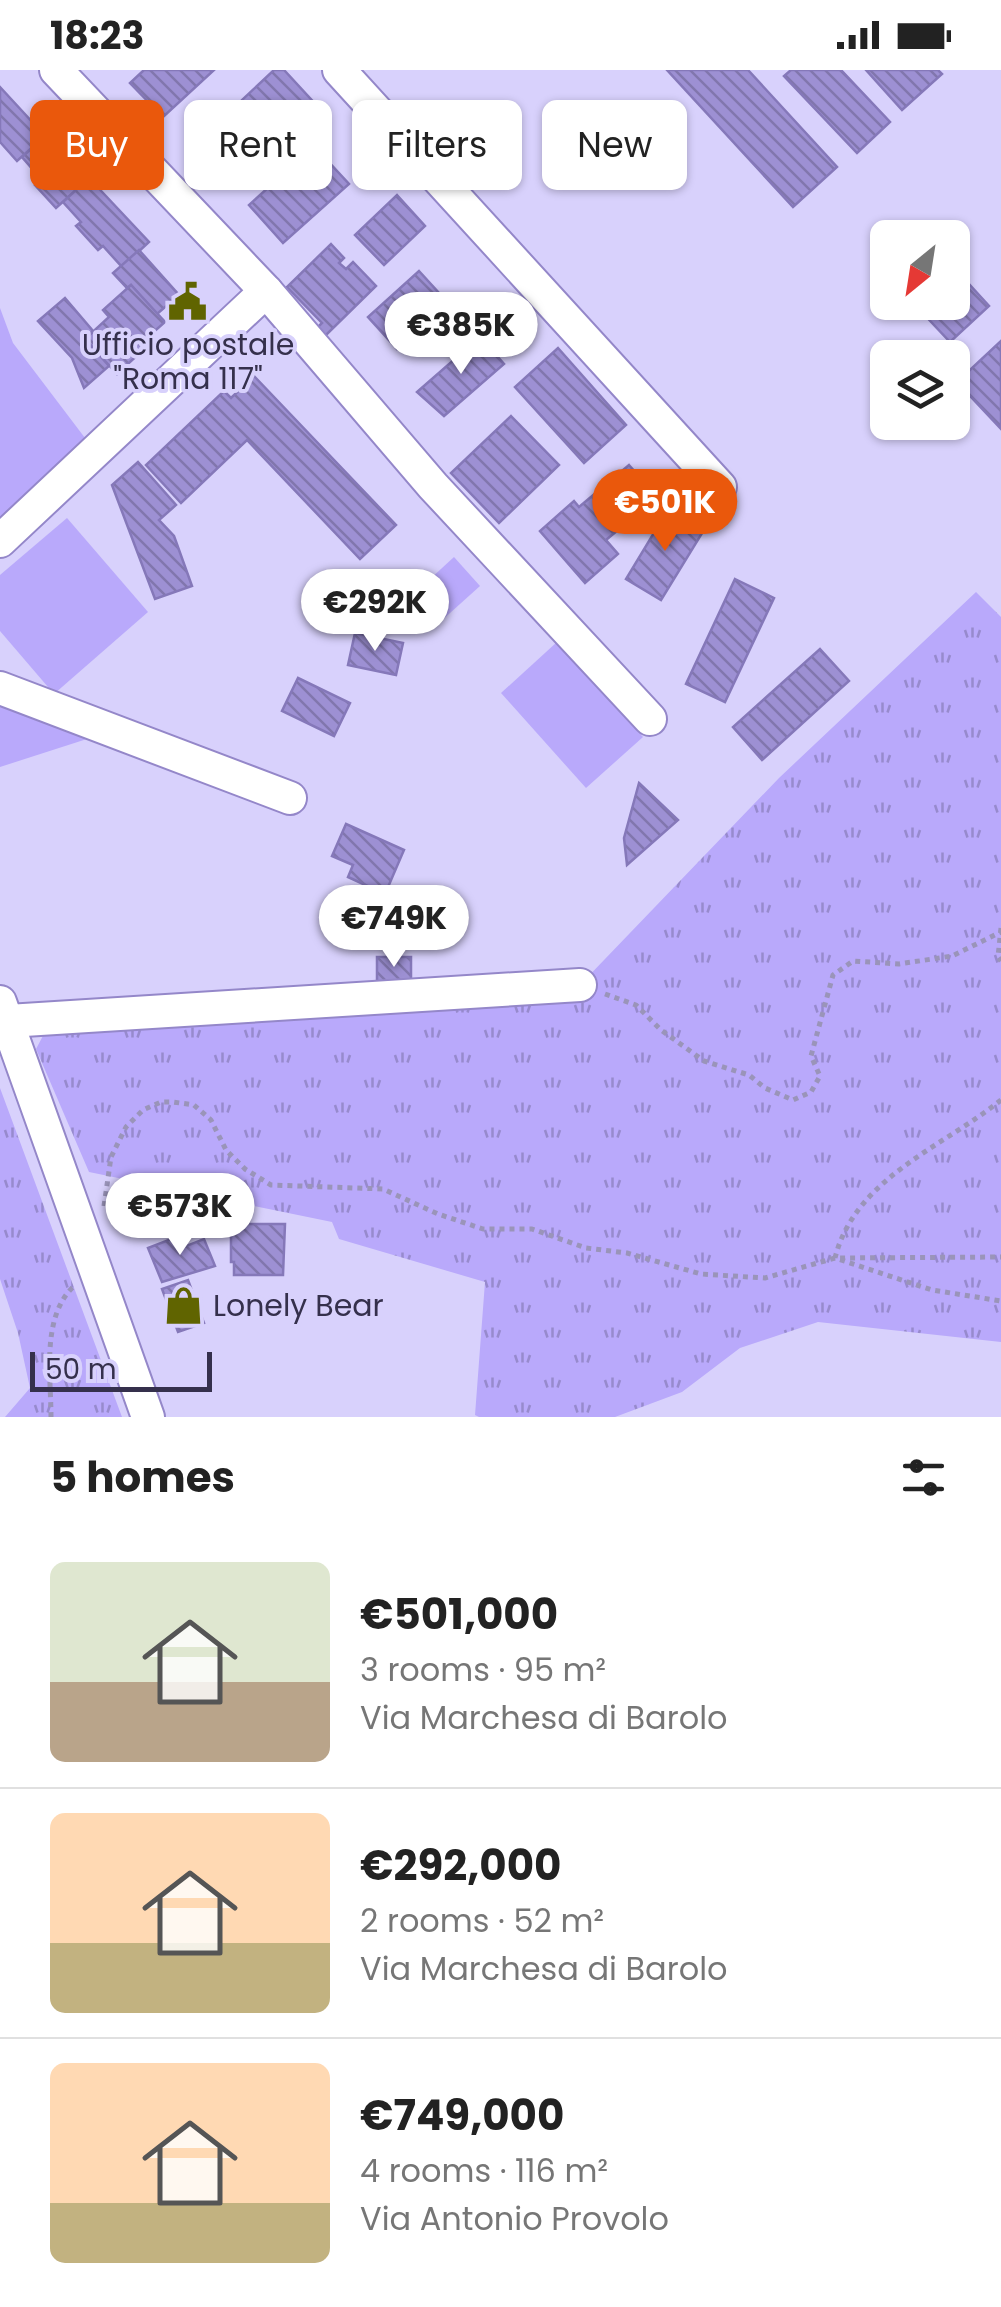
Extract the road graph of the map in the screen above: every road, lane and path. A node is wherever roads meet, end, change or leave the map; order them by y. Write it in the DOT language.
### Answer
graph roads {
  1 [pos="56,70"];
  2 [pos="339,70"];
  3 [pos="266,290"];
  4 [pos="720,487"];
  5 [pos="0,541"];
  6 [pos="0,688"];
  7 [pos="650,719"];
  8 [pos="290,798"];
  9 [pos="1000,931"];
  10 [pos="1001,961"];
  11 [pos="580,986"];
  12 [pos="4,1012"];
  13 [pos="1001,1100"];
  14 [pos="87,1250"];
  15 [pos="1001,1257"];
  16 [pos="835,1258"];
  17 [pos="76,1284"];
  18 [pos="1001,1301"];
  19 [pos="50,1417"];
  20 [pos="148,1417"];
  1 -- 3 [label="street"];
  2 -- 4 [label="street"];
  3 -- 5 [label="street"];
  3 -- 7 [label="street"];
  6 -- 8 [label="street"];
  9 -- 10 [label="path"];
  9 -- 11 [label="path"];
  11 -- 12 [label="street"];
  12 -- 14 [label="street"];
  13 -- 16 [label="path"];
  14 -- 16 [label="path"];
  14 -- 20 [label="street"];
  15 -- 16 [label="path"];
  16 -- 18 [label="path"];
  17 -- 19 [label="path"];
}
